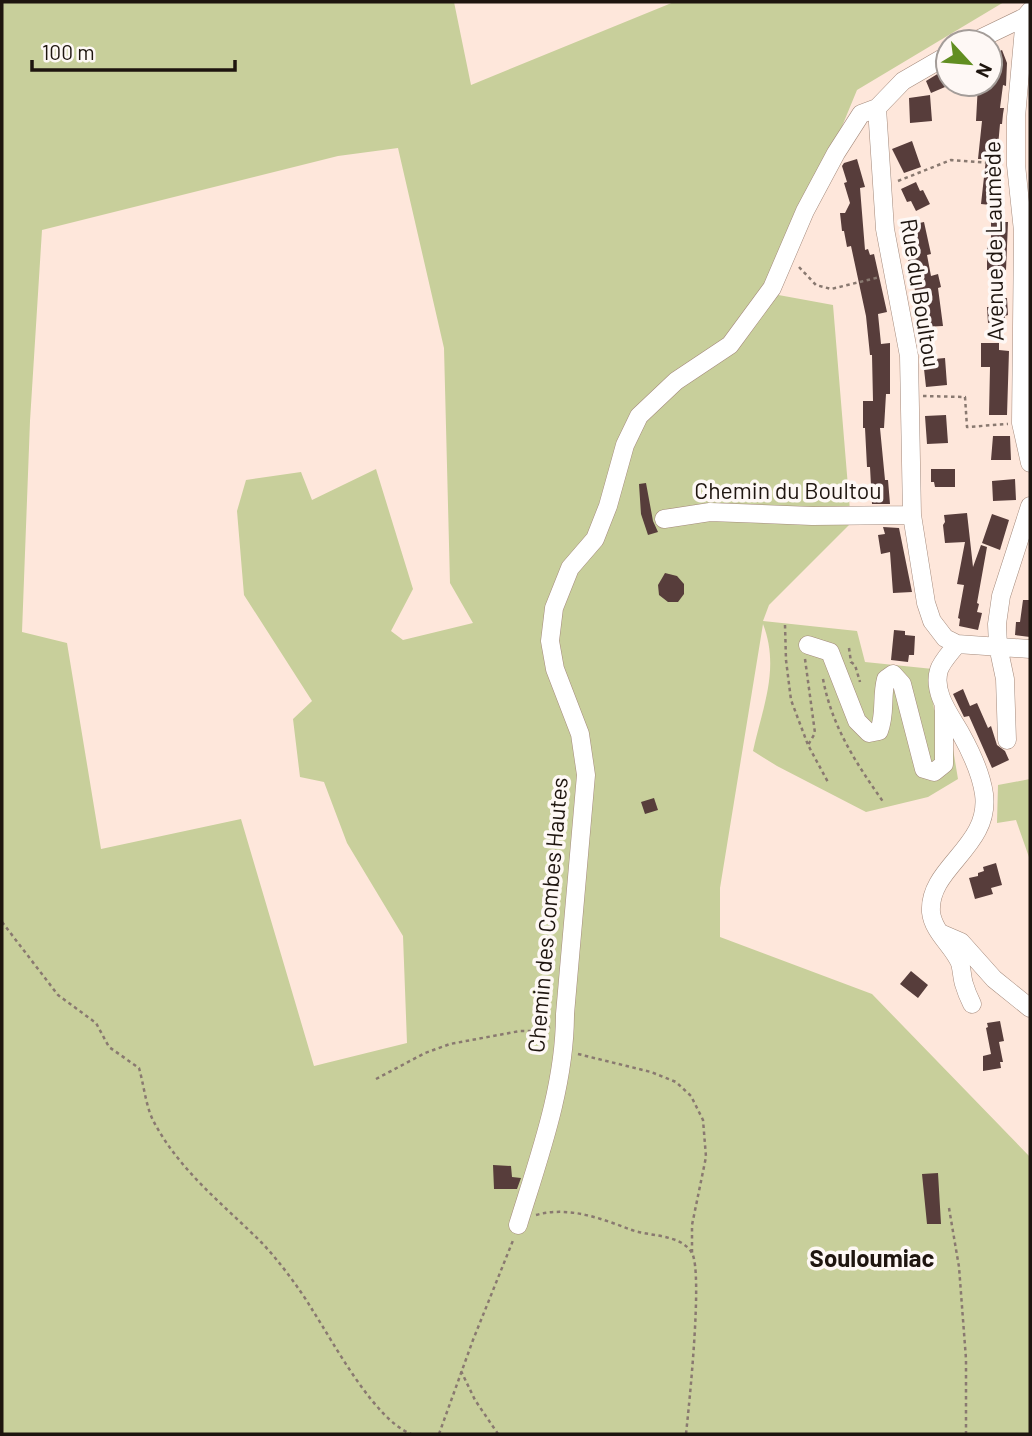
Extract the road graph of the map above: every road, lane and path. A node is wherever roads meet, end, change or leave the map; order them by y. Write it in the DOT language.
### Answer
graph roads {
  1 [pos="1028,14"];
  2 [pos="1000,28"];
  3 [pos="934,63"];
  4 [pos="877,108"];
  5 [pos="1016,165"];
  6 [pos="882,187"];
  7 [pos="783,262"];
  8 [pos="894,274"];
  9 [pos="909,396"];
  10 [pos="1021,423"];
  11 [pos="1030,463"];
  12 [pos="1030,506"];
  13 [pos="912,514"];
  14 [pos="664,519"];
  15 [pos="785,625"];
  16 [pos="957,644"];
  17 [pos="808,645"];
  18 [pos="998,646"];
  19 [pos="1030,649"];
  20 [pos="944,707"];
  21 [pos="1007,740"];
  22 [pos="808,745"];
  23 [pos="829,784"];
  24 [pos="2,922"];
  25 [pos="940,933"];
  26 [pos="972,1004"];
  27 [pos="1030,1008"];
  28 [pos="565,1014"];
  29 [pos="565,1042"];
  30 [pos="376,1079"];
  31 [pos="949,1208"];
  32 [pos="518,1225"];
  33 [pos="692,1253"];
  34 [pos="461,1371"];
  35 [pos="411,1434"];
  36 [pos="439,1434"];
  37 [pos="498,1434"];
  38 [pos="686,1434"];
  39 [pos="966,1434"];
  1 -- 2 [label="street"];
  1 -- 5 [label="street, Avenue de Laumède"];
  3 -- 4 [label="street"];
  4 -- 6 [label="street, Rue du Boultou"];
  4 -- 7 [label="street, Chemin des Combes Hautes"];
  5 -- 6 [label="path"];
  5 -- 10 [label="street, Avenue de Laumède"];
  6 -- 8 [label="street, Rue du Boultou"];
  7 -- 8 [label="path"];
  7 -- 28 [label="street, Chemin des Combes Hautes"];
  8 -- 9 [label="street, Rue du Boultou"];
  9 -- 10 [label="path"];
  9 -- 13 [label="street, Rue du Boultou"];
  10 -- 11 [label="street, Avenue de Laumède"];
  12 -- 18 [label="street"];
  13 -- 14 [label="street, Chemin du Boultou"];
  13 -- 16 [label="street, Rue du Boultou"];
  15 -- 22 [label="path"];
  16 -- 18 [label="street"];
  16 -- 20 [label="street"];
  17 -- 20 [label="street"];
  17 -- 22 [label="path"];
  18 -- 19 [label="street"];
  18 -- 21 [label="street"];
  20 -- 25 [label="street"];
  22 -- 23 [label="path"];
  24 -- 35 [label="path"];
  25 -- 26 [label="street"];
  25 -- 27 [label="street"];
  28 -- 29 [label="street, Chemin des Combes Hautes"];
  28 -- 30 [label="path"];
  29 -- 32 [label="street, Chemin des Combes Hautes"];
  29 -- 33 [label="path"];
  31 -- 39 [label="path"];
  32 -- 33 [label="path"];
  32 -- 34 [label="path"];
  33 -- 38 [label="path"];
  34 -- 36 [label="path"];
  34 -- 37 [label="path"];
}
